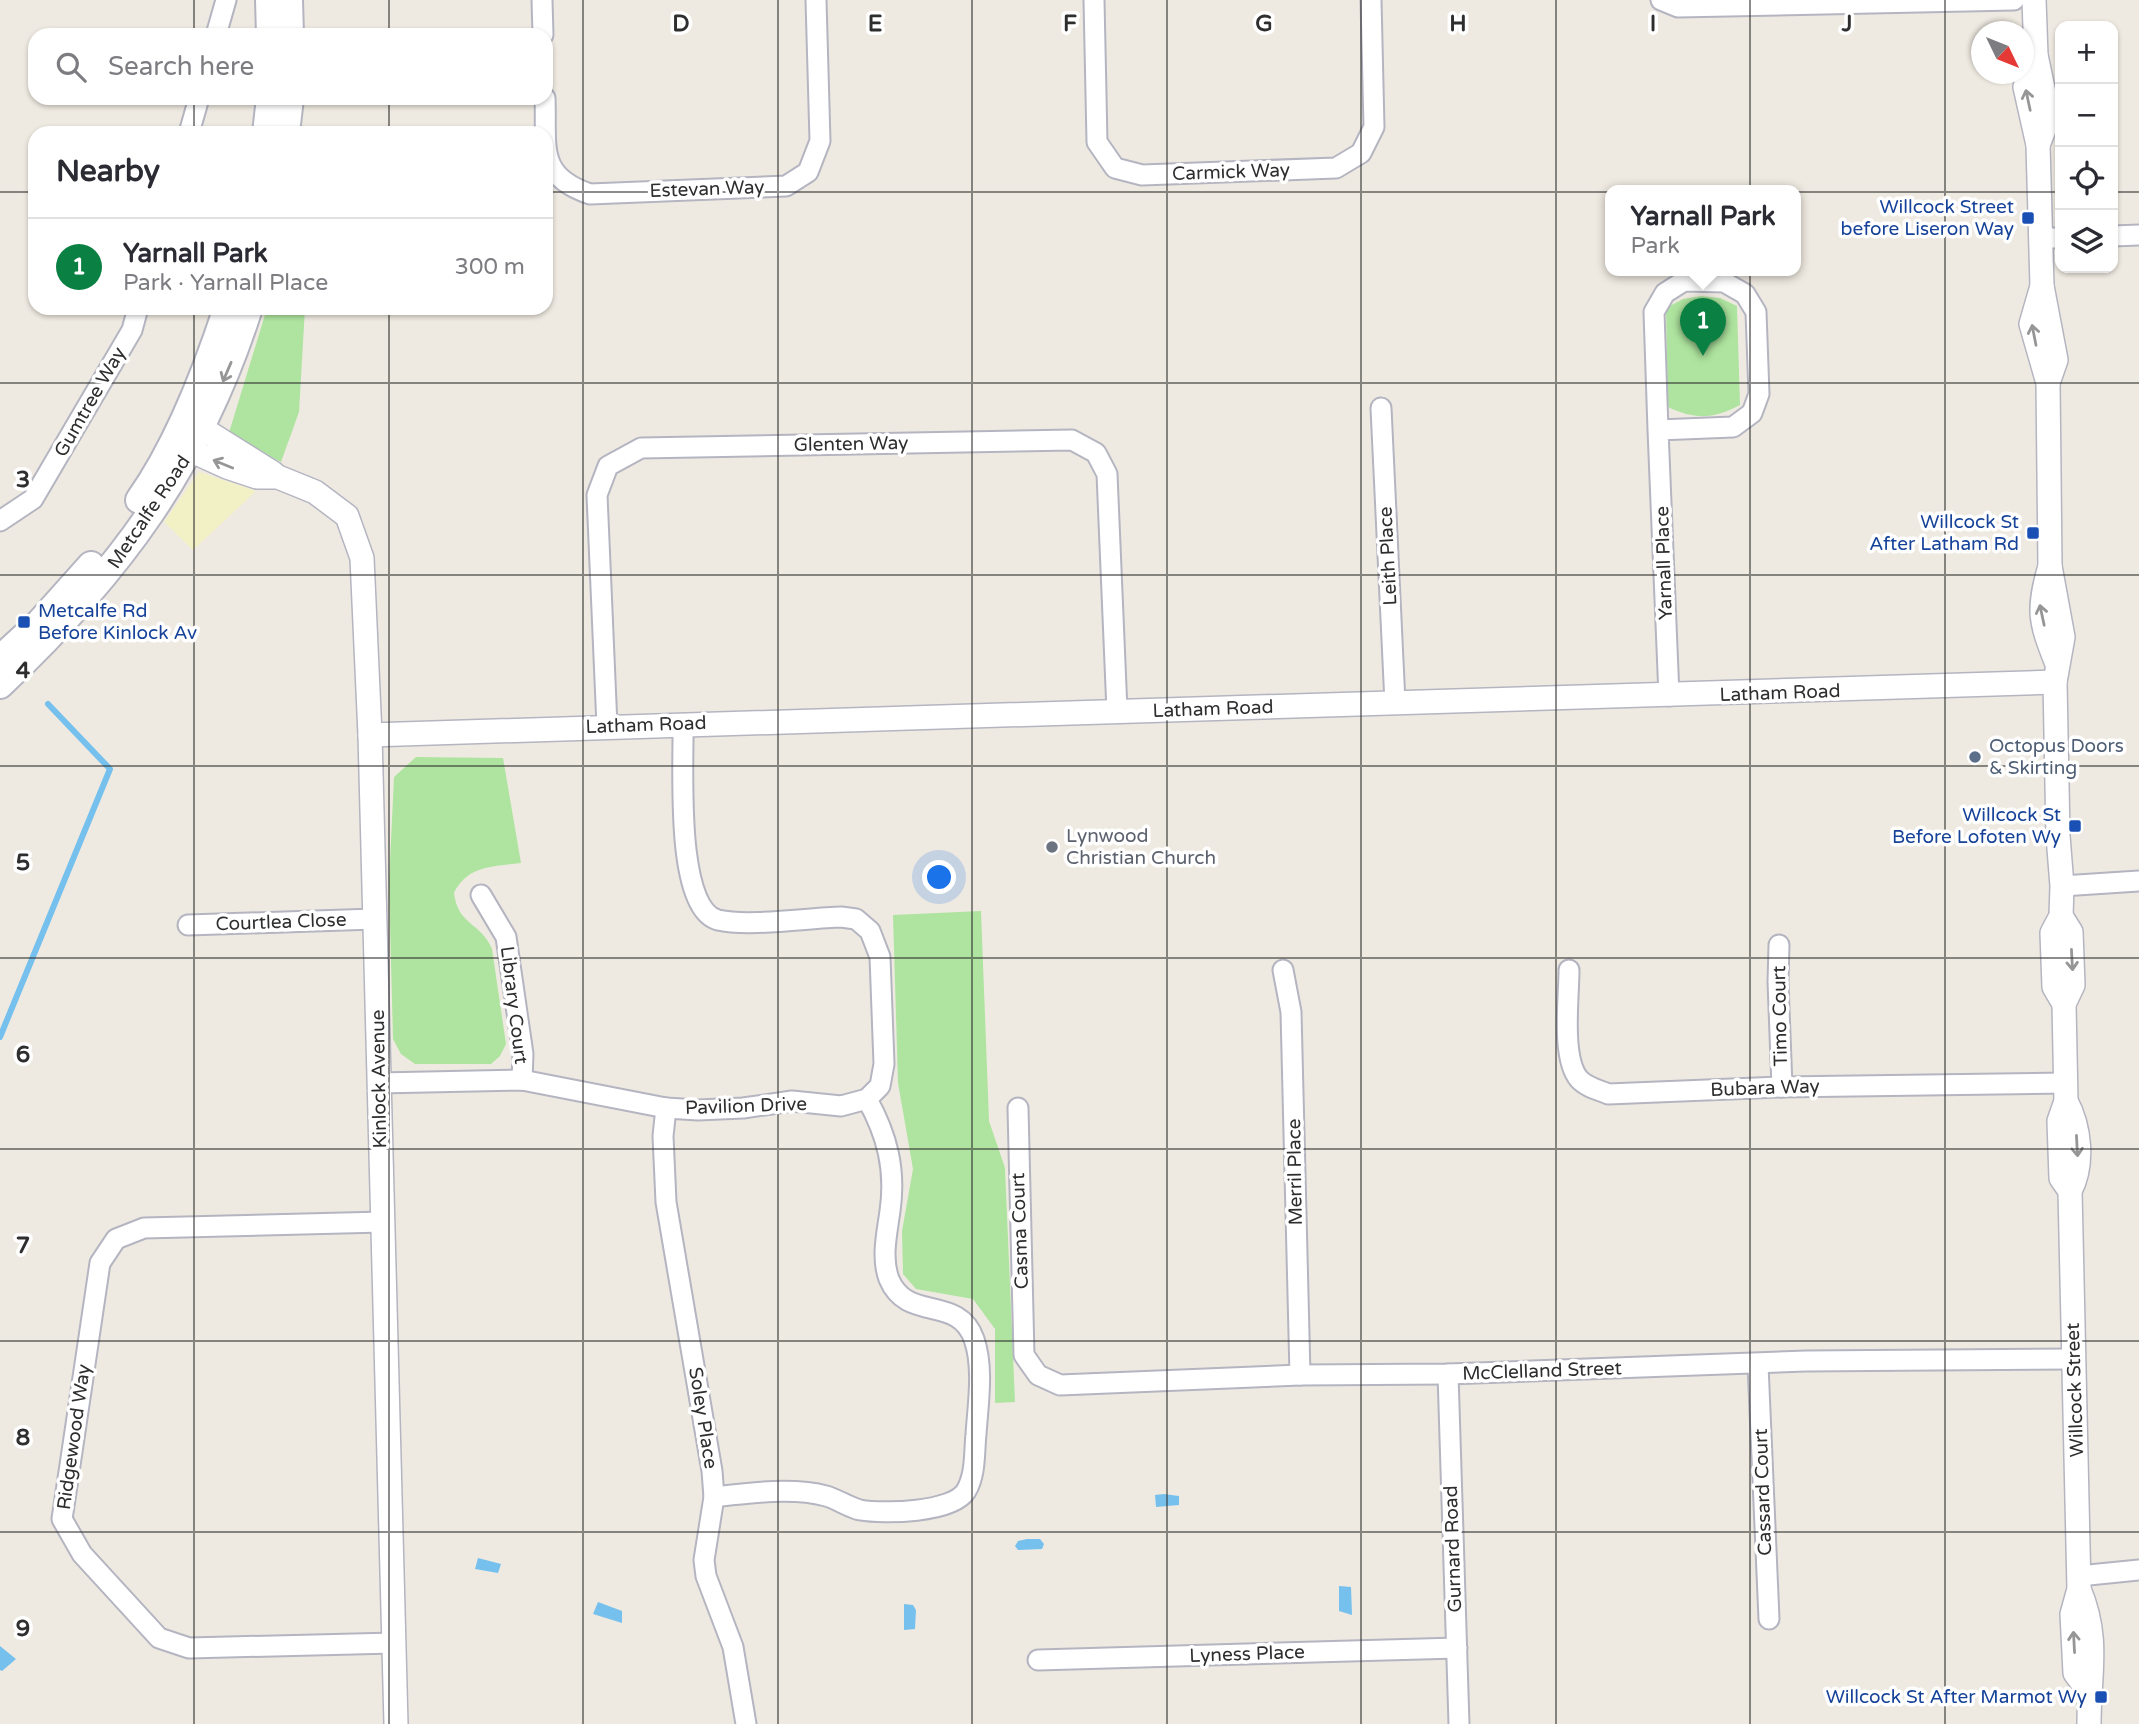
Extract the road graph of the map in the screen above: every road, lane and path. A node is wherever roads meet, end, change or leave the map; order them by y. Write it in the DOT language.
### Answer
graph roads {
  1 [pos="226,0"];
  2 [pos="269,0"];
  3 [pos="289,0"];
  4 [pos="542,0"];
  5 [pos="816,0"];
  6 [pos="1094,0"];
  7 [pos="1371,0"];
  8 [pos="1661,0"];
  9 [pos="2014,0"];
  10 [pos="2034,0"];
  11 [pos="1756,2"];
  12 [pos="218,28"];
  13 [pos="270,28"];
  14 [pos="290,28"];
  15 [pos="543,28"];
  16 [pos="197,105"];
  17 [pos="269,105"];
  18 [pos="289,105"];
  19 [pos="545,105"];
  20 [pos="191,126"];
  21 [pos="268,126"];
  22 [pos="287,126"];
  23 [pos="546,126"];
  24 [pos="553,170"];
  25 [pos="2139,235"];
  26 [pos="2118,236"];
  27 [pos="2051,238"];
  28 [pos="136,315"];
  29 [pos="225,315"];
  30 [pos="247,315"];
  31 [pos="1381,408"];
  32 [pos="1658,430"];
  33 [pos="187,434"];
  34 [pos="2,521"];
  35 [pos="0,659"];
  36 [pos="2056,673"];
  37 [pos="0,684"];
  38 [pos="1669,696"];
  39 [pos="1395,704"];
  40 [pos="1116,711"];
  41 [pos="683,724"];
  42 [pos="607,726"];
  43 [pos="370,735"];
  44 [pos="2139,881"];
  45 [pos="2062,886"];
  46 [pos="481,895"];
  47 [pos="375,919"];
  48 [pos="188,925"];
  49 [pos="1779,945"];
  50 [pos="1283,970"];
  51 [pos="1569,970"];
  52 [pos="522,1080"];
  53 [pos="380,1083"];
  54 [pos="1782,1087"];
  55 [pos="2066,1092"];
  56 [pos="867,1099"];
  57 [pos="666,1108"];
  58 [pos="1017,1108"];
  59 [pos="383,1222"];
  60 [pos="1024,1354"];
  61 [pos="2073,1359"];
  62 [pos="1758,1366"];
  63 [pos="1448,1374"];
  64 [pos="1300,1375"];
  65 [pos="715,1497"];
  66 [pos="2139,1570"];
  67 [pos="2079,1583"];
  68 [pos="1769,1619"];
  69 [pos="394,1643"];
  70 [pos="1457,1648"];
  71 [pos="1038,1660"];
  72 [pos="396,1724"];
  73 [pos="746,1724"];
  74 [pos="1459,1724"];
  75 [pos="2089,1724"];
  1 -- 12 [label="street"];
  2 -- 13 [label="main road"];
  3 -- 14 [label="main road"];
  4 -- 15 [label="street"];
  5 -- 24 [label="street, Estevan Way"];
  6 -- 7 [label="street, Carmick Way"];
  8 -- 11 [label="street"];
  9 -- 11 [label="street"];
  10 -- 27 [label="street, Willcock Street"];
  16 -- 20 [label="street"];
  17 -- 21 [label="main road"];
  18 -- 22 [label="main road"];
  19 -- 23 [label="street, Estevan Way"];
  25 -- 26 [label="street"];
  27 -- 36 [label="street, Willcock Street"];
  28 -- 34 [label="street, Gumtree Way"];
  29 -- 33 [label="main road, Metcalfe Road"];
  30 -- 33 [label="main road, Metcalfe Road, one-way"];
  31 -- 39 [label="street, Leith Place"];
  32 -- 32 [label="street, Yarnall Place"];
  32 -- 38 [label="street, Yarnall Place"];
  33 -- 35 [label="main road, Metcalfe Road"];
  33 -- 37 [label="main road, Metcalfe Road"];
  33 -- 43 [label="street, Kinlock Avenue"];
  36 -- 38 [label="street, Latham Road"];
  36 -- 45 [label="street, Willcock Street"];
  38 -- 39 [label="street, Latham Road"];
  39 -- 40 [label="street, Latham Road"];
  40 -- 41 [label="street, Latham Road"];
  40 -- 42 [label="street, Glenten Way"];
  41 -- 42 [label="street, Latham Road"];
  41 -- 56 [label="street"];
  42 -- 43 [label="street, Latham Road"];
  43 -- 47 [label="street, Kinlock Avenue"];
  44 -- 45 [label="street"];
  45 -- 55 [label="street, Willcock Street"];
  46 -- 52 [label="street, Library Court"];
  47 -- 48 [label="street, Courtlea Close"];
  47 -- 53 [label="street, Kinlock Avenue"];
  49 -- 54 [label="street, Timo Court"];
  50 -- 64 [label="street, Merril Place"];
  51 -- 54 [label="street, Bubara Way"];
  52 -- 53 [label="street, Pavilion Drive"];
  52 -- 57 [label="street, Pavilion Drive"];
  53 -- 59 [label="street, Kinlock Avenue"];
  54 -- 55 [label="street, Bubara Way"];
  55 -- 61 [label="street, Willcock Street"];
  56 -- 57 [label="street, Pavilion Drive"];
  56 -- 65 [label="street"];
  57 -- 65 [label="street, Soley Place"];
  58 -- 60 [label="street, Casma Court"];
  59 -- 69 [label="street, Kinlock Avenue"];
  59 -- 69 [label="street, Ridgewood Way"];
  60 -- 64 [label="street, McClelland Street"];
  61 -- 62 [label="street, McClelland Street"];
  61 -- 67 [label="street, Willcock Street"];
  62 -- 63 [label="street, McClelland Street"];
  62 -- 68 [label="street, Cassard Court"];
  63 -- 64 [label="street, McClelland Street"];
  63 -- 70 [label="street, Gurnard Road"];
  65 -- 73 [label="street, Soley Place"];
  66 -- 67 [label="street"];
  67 -- 75 [label="street, Willcock Street"];
  69 -- 72 [label="street, Kinlock Avenue"];
  70 -- 71 [label="street, Lyness Place"];
  70 -- 74 [label="street, Gurnard Road"];
}
